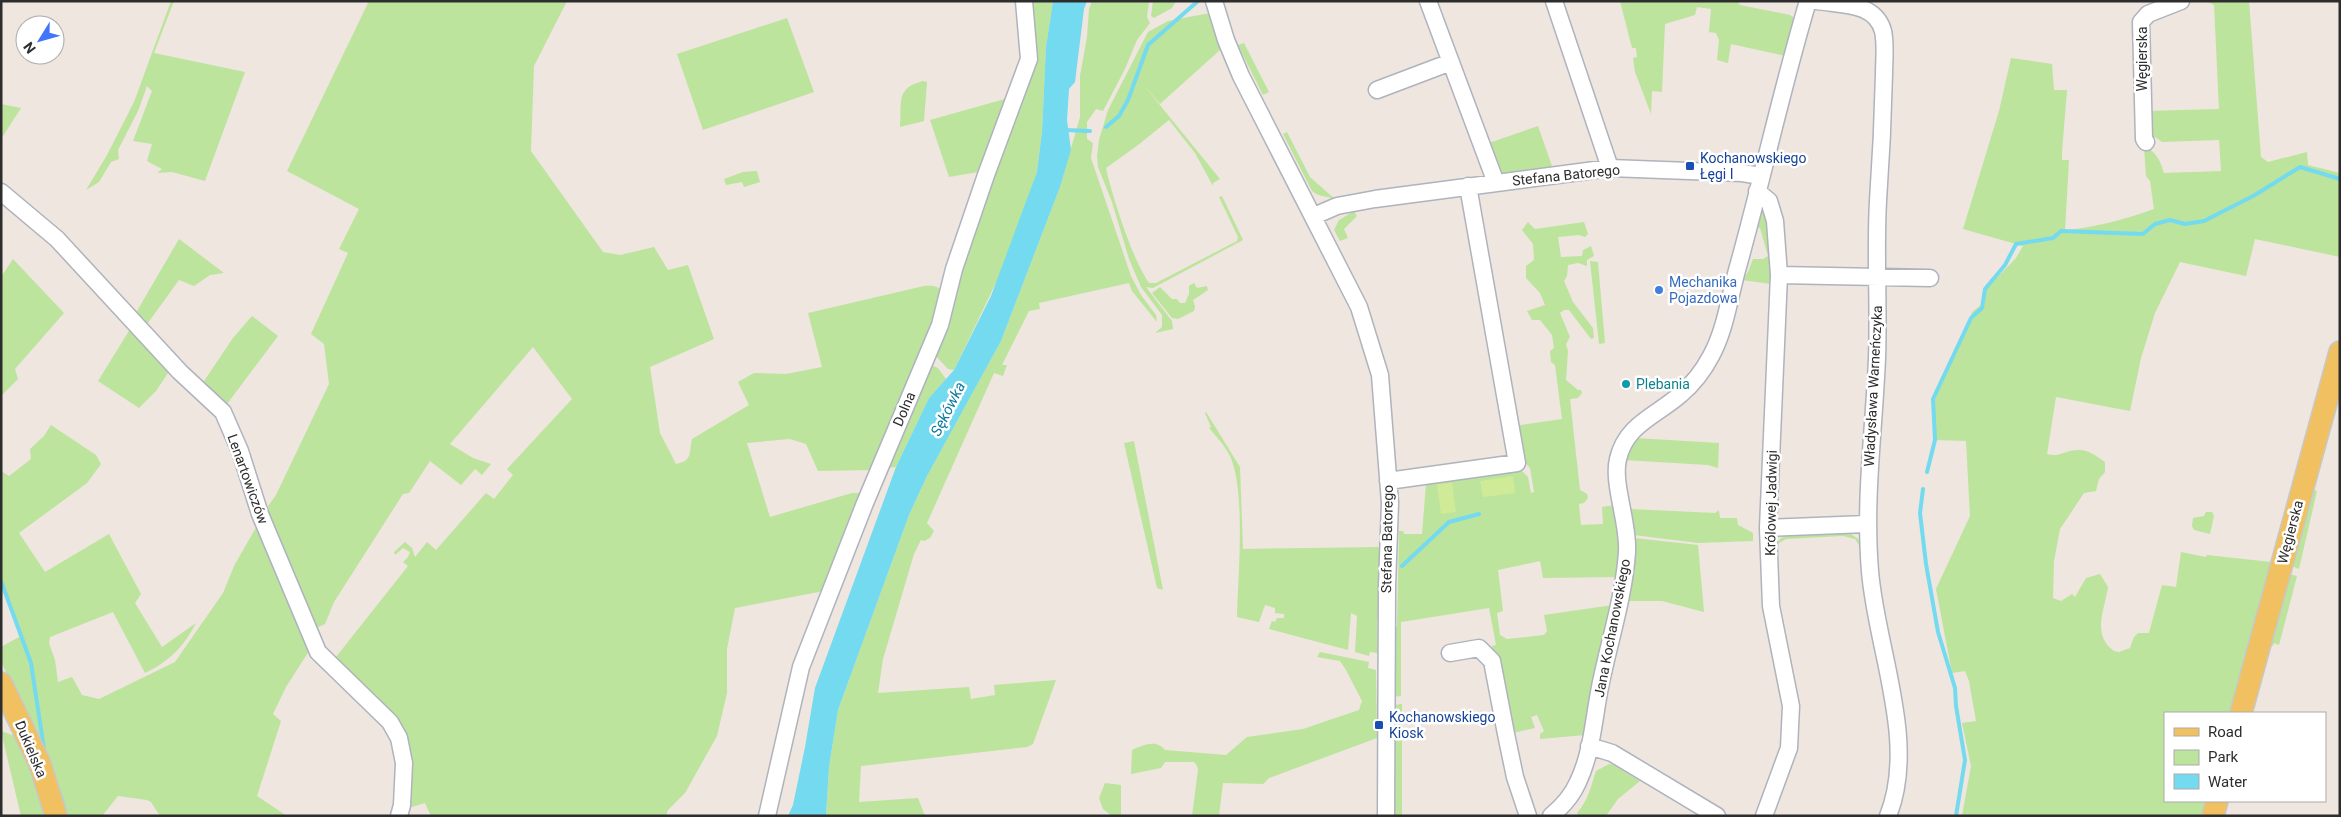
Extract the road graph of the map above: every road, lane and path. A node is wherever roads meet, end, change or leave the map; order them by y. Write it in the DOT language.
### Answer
graph roads {
  1 [pos="1024,1"];
  2 [pos="1214,1"];
  3 [pos="1428,1"];
  4 [pos="1554,1"];
  5 [pos="1808,1"];
  6 [pos="1817,1"];
  7 [pos="2181,1"];
  8 [pos="1451,62"];
  9 [pos="1377,90"];
  10 [pos="2146,142"];
  11 [pos="1610,168"];
  12 [pos="1496,183"];
  13 [pos="1759,183"];
  14 [pos="1468,186"];
  15 [pos="1,192"];
  16 [pos="1314,216"];
  17 [pos="1780,275"];
  18 [pos="1877,277"];
  19 [pos="1930,278"];
  20 [pos="2340,352"];
  21 [pos="1388,481"];
  22 [pos="1866,524"];
  23 [pos="1768,528"];
  24 [pos="1450,653"];
  25 [pos="1,683"];
  26 [pos="2241,712"];
  27 [pos="1588,746"];
  28 [pos="2217,802"];
  29 [pos="56,816"];
  30 [pos="399,816"];
  31 [pos="768,816"];
  32 [pos="1386,816"];
  33 [pos="1528,816"];
  34 [pos="1551,816"];
  35 [pos="1717,816"];
  36 [pos="1764,816"];
  37 [pos="1888,816"];
  38 [pos="2213,816"];
  1 -- 31 [label="street, Dolna"];
  2 -- 16 [label="street, Stefana Batorego"];
  3 -- 8 [label="street"];
  4 -- 11 [label="street"];
  5 -- 13 [label="street, Jana Kochanowskiego"];
  6 -- 18 [label="street, Władysława Warneńczyka"];
  7 -- 10 [label="street, Węgierska"];
  8 -- 9 [label="street"];
  8 -- 12 [label="street"];
  11 -- 12 [label="street, Stefana Batorego"];
  11 -- 13 [label="street, Stefana Batorego"];
  12 -- 14 [label="street, Stefana Batorego"];
  13 -- 17 [label="street, Królowej Jadwigi"];
  13 -- 27 [label="street, Jana Kochanowskiego"];
  14 -- 16 [label="street, Stefana Batorego"];
  14 -- 21 [label="street"];
  15 -- 30 [label="street, Lenartowiczów"];
  16 -- 21 [label="street, Stefana Batorego"];
  17 -- 18 [label="street"];
  17 -- 23 [label="street, Królowej Jadwigi"];
  18 -- 19 [label="street"];
  18 -- 22 [label="street, Władysława Warneńczyka"];
  20 -- 26 [label="main road, Węgierska"];
  21 -- 32 [label="street, Stefana Batorego"];
  22 -- 23 [label="street"];
  22 -- 37 [label="street, Władysława Warneńczyka"];
  23 -- 36 [label="street, Królowej Jadwigi"];
  24 -- 33 [label="street"];
  25 -- 29 [label="main road, Dukielska"];
  27 -- 34 [label="street, Jana Kochanowskiego"];
  27 -- 35 [label="street"];
  28 -- 38 [label="main road"];
}
